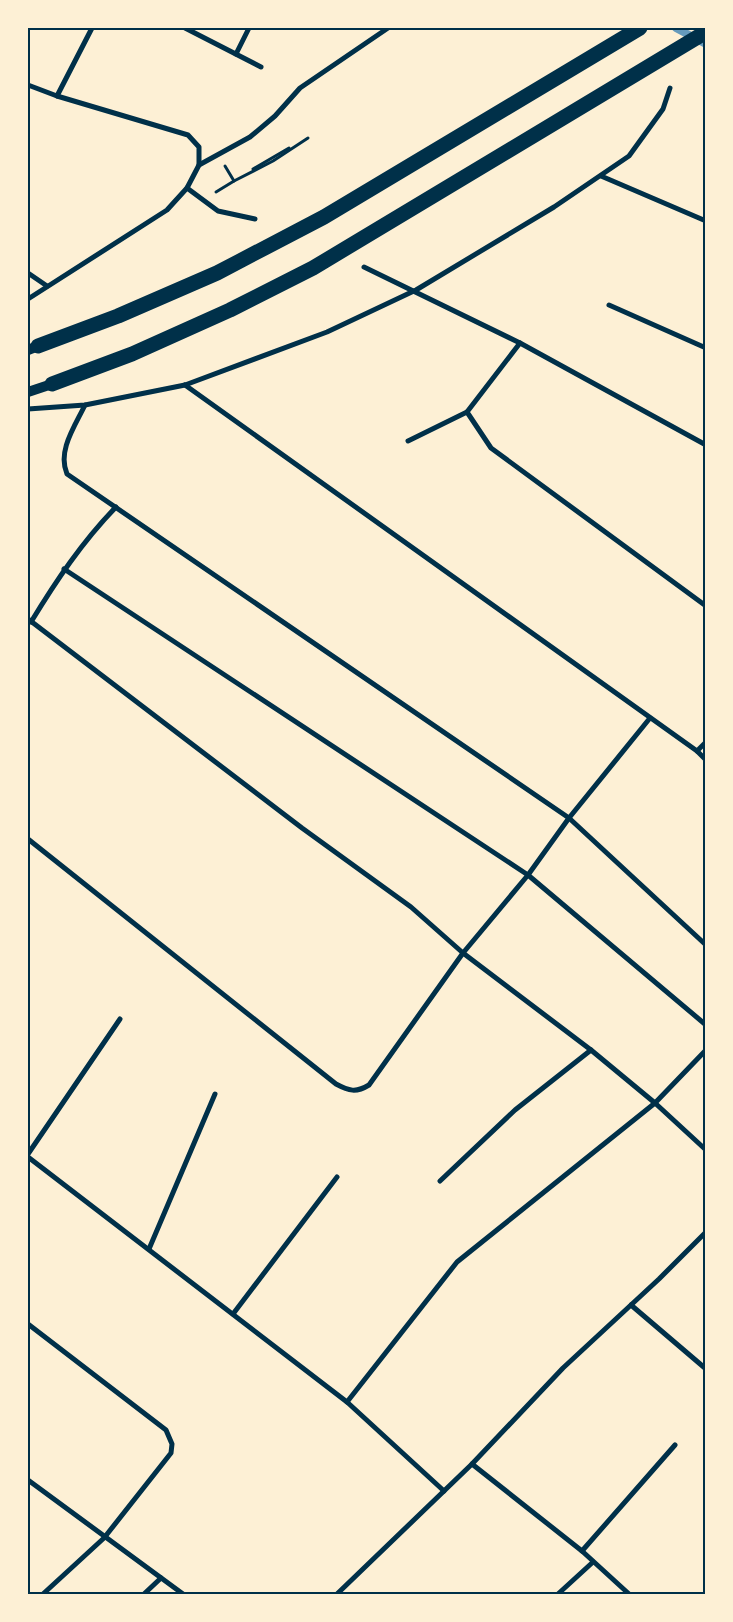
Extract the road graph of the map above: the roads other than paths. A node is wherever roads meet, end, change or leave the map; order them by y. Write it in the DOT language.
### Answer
graph roads {
  1 [pos="92,28"];
  2 [pos="185,28"];
  3 [pos="249,28"];
  4 [pos="388,28"];
  5 [pos="640,28"];
  6 [pos="706,32"];
  7 [pos="236,54"];
  8 [pos="261,67"];
  9 [pos="28,84"];
  10 [pos="670,88"];
  11 [pos="56,96"];
  12 [pos="199,165"];
  13 [pos="601,176"];
  14 [pos="187,188"];
  15 [pos="255,219"];
  16 [pos="706,221"];
  17 [pos="364,266"];
  18 [pos="28,273"];
  19 [pos="48,286"];
  20 [pos="416,290"];
  21 [pos="28,299"];
  22 [pos="609,305"];
  23 [pos="520,343"];
  24 [pos="33,348"];
  25 [pos="706,348"];
  26 [pos="52,384"];
  27 [pos="185,385"];
  28 [pos="28,392"];
  29 [pos="85,405"];
  30 [pos="28,409"];
  31 [pos="467,412"];
  32 [pos="408,441"];
  33 [pos="706,445"];
  34 [pos="116,507"];
  35 [pos="64,569"];
  36 [pos="706,606"];
  37 [pos="29,621"];
  38 [pos="650,718"];
  39 [pos="706,742"];
  40 [pos="697,751"];
  41 [pos="706,760"];
  42 [pos="569,818"];
  43 [pos="28,839"];
  44 [pos="528,875"];
  45 [pos="706,945"];
  46 [pos="463,953"];
  47 [pos="120,1019"];
  48 [pos="706,1025"];
  49 [pos="591,1050"];
  50 [pos="706,1050"];
  51 [pos="215,1094"];
  52 [pos="655,1103"];
  53 [pos="706,1150"];
  54 [pos="28,1155"];
  55 [pos="337,1177"];
  56 [pos="440,1181"];
  57 [pos="706,1232"];
  58 [pos="149,1249"];
  59 [pos="632,1305"];
  60 [pos="233,1314"];
  61 [pos="28,1324"];
  62 [pos="706,1369"];
  63 [pos="347,1402"];
  64 [pos="675,1445"];
  65 [pos="472,1464"];
  66 [pos="28,1480"];
  67 [pos="444,1491"];
  68 [pos="104,1538"];
  69 [pos="582,1552"];
  70 [pos="593,1562"];
  71 [pos="161,1578"];
  72 [pos="43,1594"];
  73 [pos="144,1594"];
  74 [pos="184,1594"];
  75 [pos="337,1594"];
  76 [pos="558,1594"];
  77 [pos="629,1594"];
  1 -- 11 [label="street"];
  2 -- 7 [label="street"];
  3 -- 7 [label="street"];
  4 -- 12 [label="street"];
  5 -- 24 [label="highway"];
  6 -- 26 [label="highway"];
  7 -- 8 [label="street"];
  9 -- 11 [label="street"];
  10 -- 13 [label="street"];
  11 -- 12 [label="street"];
  12 -- 14 [label="street"];
  13 -- 16 [label="street"];
  13 -- 20 [label="street"];
  14 -- 15 [label="street"];
  14 -- 19 [label="street"];
  17 -- 20 [label="street"];
  18 -- 19 [label="street"];
  19 -- 21 [label="street"];
  20 -- 23 [label="street"];
  20 -- 27 [label="street"];
  22 -- 25 [label="street"];
  23 -- 31 [label="street"];
  23 -- 33 [label="street"];
  26 -- 28 [label="main road"];
  27 -- 29 [label="street"];
  27 -- 38 [label="street"];
  29 -- 30 [label="street"];
  29 -- 34 [label="street"];
  31 -- 32 [label="street"];
  31 -- 36 [label="street"];
  34 -- 35 [label="street"];
  34 -- 42 [label="street"];
  35 -- 37 [label="street"];
  35 -- 44 [label="street"];
  37 -- 46 [label="street"];
  38 -- 40 [label="street"];
  38 -- 42 [label="street"];
  39 -- 40 [label="street"];
  40 -- 41 [label="street"];
  42 -- 44 [label="street"];
  42 -- 45 [label="street"];
  43 -- 46 [label="street"];
  44 -- 46 [label="street"];
  44 -- 48 [label="street"];
  46 -- 49 [label="street"];
  47 -- 54 [label="street"];
  49 -- 52 [label="street"];
  49 -- 56 [label="street"];
  50 -- 52 [label="street"];
  51 -- 58 [label="street"];
  52 -- 53 [label="street"];
  52 -- 63 [label="street"];
  54 -- 58 [label="street"];
  55 -- 60 [label="street"];
  57 -- 59 [label="street"];
  58 -- 60 [label="street"];
  59 -- 62 [label="street"];
  59 -- 65 [label="street"];
  60 -- 63 [label="street"];
  61 -- 68 [label="street"];
  63 -- 67 [label="street"];
  64 -- 69 [label="street"];
  65 -- 67 [label="street"];
  65 -- 69 [label="street"];
  66 -- 68 [label="street"];
  67 -- 75 [label="street"];
  68 -- 71 [label="street"];
  68 -- 72 [label="street"];
  69 -- 70 [label="street"];
  70 -- 76 [label="street"];
  70 -- 77 [label="street"];
  71 -- 73 [label="street"];
  71 -- 74 [label="street"];
}
